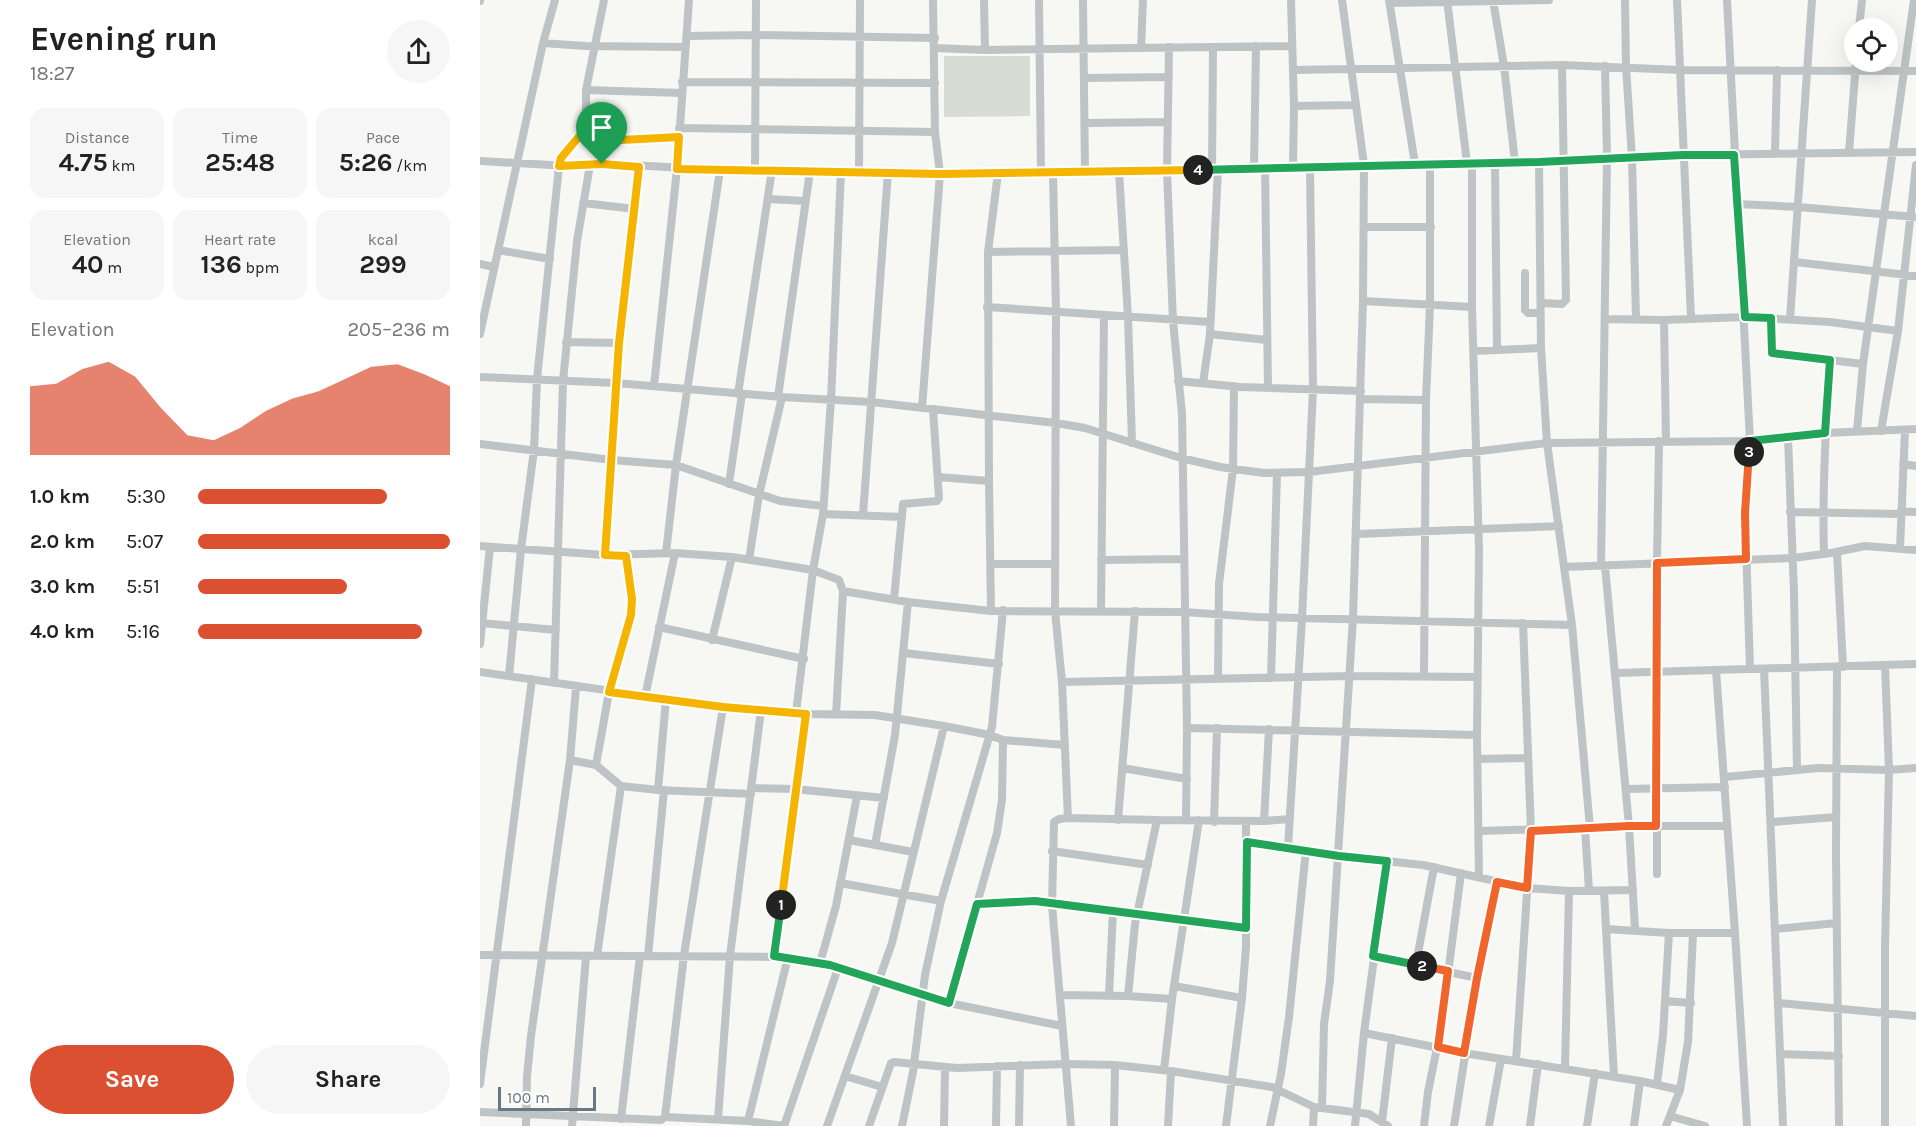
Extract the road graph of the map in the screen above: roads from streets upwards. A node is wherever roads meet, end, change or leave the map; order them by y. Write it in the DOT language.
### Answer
graph roads {
  1 [pos="555,0"];
  2 [pos="604,0"];
  3 [pos="689,0"];
  4 [pos="756,0"];
  5 [pos="860,0"];
  6 [pos="933,0"];
  7 [pos="984,0"];
  8 [pos="1039,0"];
  9 [pos="1083,0"];
  10 [pos="1088,0"];
  11 [pos="1143,0"];
  12 [pos="1291,0"];
  13 [pos="1342,0"];
  14 [pos="1549,0"];
  15 [pos="1625,0"];
  16 [pos="1677,0"];
  17 [pos="1727,0"];
  18 [pos="1812,0"];
  19 [pos="1862,0"];
  20 [pos="1914,0"];
  21 [pos="1390,1"];
  22 [pos="1447,1"];
  23 [pos="1494,1"];
  24 [pos="1860,18"];
  25 [pos="756,35"];
  26 [pos="687,36"];
  27 [pos="861,36"];
  28 [pos="934,38"];
  29 [pos="543,43"];
  30 [pos="594,46"];
  31 [pos="1256,46"];
  32 [pos="1292,46"];
  33 [pos="685,47"];
  34 [pos="1169,47"];
  35 [pos="1213,47"];
  36 [pos="935,48"];
  37 [pos="1083,48"];
  38 [pos="1141,48"];
  39 [pos="1039,49"];
  40 [pos="985,50"];
  41 [pos="1562,65"];
  42 [pos="1454,66"];
  43 [pos="1504,66"];
  44 [pos="1605,66"];
  45 [pos="1401,67"];
  46 [pos="1626,68"];
  47 [pos="1350,69"];
  48 [pos="1293,70"];
  49 [pos="1680,70"];
  50 [pos="1730,70"];
  51 [pos="1777,70"];
  52 [pos="1807,70"];
  53 [pos="1898,70"];
  54 [pos="1903,70"];
  55 [pos="1844,71"];
  56 [pos="1916,71"];
  57 [pos="1856,72"];
  58 [pos="1168,77"];
  59 [pos="1085,78"];
  60 [pos="682,82"];
  61 [pos="756,82"];
  62 [pos="934,83"];
  63 [pos="861,84"];
  64 [pos="586,90"];
  65 [pos="681,93"];
  66 [pos="1355,105"];
  67 [pos="1294,106"];
  68 [pos="1167,122"];
  69 [pos="1085,123"];
  70 [pos="679,128"];
  71 [pos="755,128"];
  72 [pos="860,131"];
  73 [pos="935,132"];
  74 [pos="582,133"];
  75 [pos="679,137"];
  76 [pos="1893,151"];
  77 [pos="1916,152"];
  78 [pos="1775,153"];
  79 [pos="1801,153"];
  80 [pos="1849,153"];
  81 [pos="1683,155"];
  82 [pos="1734,155"];
  83 [pos="1607,158"];
  84 [pos="1632,158"];
  85 [pos="1565,160"];
  86 [pos="480,161"];
  87 [pos="1515,162"];
  88 [pos="1539,162"];
  89 [pos="1496,163"];
  90 [pos="518,164"];
  91 [pos="1415,164"];
  92 [pos="1430,164"];
  93 [pos="1469,164"];
  94 [pos="590,165"];
  95 [pos="1364,165"];
  96 [pos="1916,165"];
  97 [pos="559,166"];
  98 [pos="639,167"];
  99 [pos="1265,167"];
  100 [pos="1293,167"];
  101 [pos="1310,167"];
  102 [pos="1254,168"];
  103 [pos="677,169"];
  104 [pos="720,170"];
  105 [pos="754,170"];
  106 [pos="772,170"];
  107 [pos="1215,170"];
  108 [pos="810,171"];
  109 [pos="841,171"];
  110 [pos="859,171"];
  111 [pos="1167,171"];
  112 [pos="888,172"];
  113 [pos="1119,172"];
  114 [pos="998,173"];
  115 [pos="1041,173"];
  116 [pos="1053,173"];
  117 [pos="1085,173"];
  118 [pos="940,174"];
  119 [pos="768,199"];
  120 [pos="805,201"];
  121 [pos="583,203"];
  122 [pos="1737,204"];
  123 [pos="1798,207"];
  124 [pos="635,209"];
  125 [pos="1884,214"];
  126 [pos="1913,216"];
  127 [pos="1364,227"];
  128 [pos="1431,227"];
  129 [pos="498,250"];
  130 [pos="1124,250"];
  131 [pos="988,252"];
  132 [pos="1055,252"];
  133 [pos="550,259"];
  134 [pos="1795,262"];
  135 [pos="480,264"];
  136 [pos="494,267"];
  137 [pos="1876,270"];
  138 [pos="1525,273"];
  139 [pos="1904,274"];
  140 [pos="1916,276"];
  141 [pos="1363,301"];
  142 [pos="1541,303"];
  143 [pos="1430,305"];
  144 [pos="987,307"];
  145 [pos="1472,308"];
  146 [pos="1056,311"];
  147 [pos="1540,313"];
  148 [pos="1104,316"];
  149 [pos="1128,317"];
  150 [pos="1745,317"];
  151 [pos="1605,318"];
  152 [pos="1692,318"];
  153 [pos="1771,318"];
  154 [pos="1636,319"];
  155 [pos="1790,319"];
  156 [pos="1664,320"];
  157 [pos="1173,321"];
  158 [pos="1210,322"];
  159 [pos="1869,328"];
  160 [pos="1898,331"];
  161 [pos="480,334"];
  162 [pos="1210,334"];
  163 [pos="1267,340"];
  164 [pos="566,342"];
  165 [pos="619,343"];
  166 [pos="1541,348"];
  167 [pos="1497,350"];
  168 [pos="1473,351"];
  169 [pos="1830,360"];
  170 [pos="1863,364"];
  171 [pos="480,377"];
  172 [pos="537,379"];
  173 [pos="563,381"];
  174 [pos="1178,381"];
  175 [pos="616,383"];
  176 [pos="1203,383"];
  177 [pos="654,386"];
  178 [pos="1234,386"];
  179 [pos="1268,388"];
  180 [pos="688,389"];
  181 [pos="1313,390"];
  182 [pos="740,394"];
  183 [pos="1361,395"];
  184 [pos="780,397"];
  185 [pos="831,400"];
  186 [pos="1426,400"];
  187 [pos="871,402"];
  188 [pos="922,408"];
  189 [pos="933,410"];
  190 [pos="989,416"];
  191 [pos="1056,423"];
  192 [pos="1916,429"];
  193 [pos="1881,430"];
  194 [pos="1905,430"];
  195 [pos="1857,431"];
  196 [pos="1104,433"];
  197 [pos="1825,433"];
  198 [pos="1788,438"];
  199 [pos="1662,441"];
  200 [pos="1750,441"];
  201 [pos="1132,443"];
  202 [pos="1547,443"];
  203 [pos="1604,443"];
  204 [pos="480,444"];
  205 [pos="534,450"];
  206 [pos="1475,452"];
  207 [pos="561,454"];
  208 [pos="1181,458"];
  209 [pos="1426,458"];
  210 [pos="612,460"];
  211 [pos="1904,464"];
  212 [pos="676,465"];
  213 [pos="1359,466"];
  214 [pos="1916,466"];
  215 [pos="1233,469"];
  216 [pos="1309,472"];
  217 [pos="1277,473"];
  218 [pos="938,477"];
  219 [pos="989,481"];
  220 [pos="729,484"];
  221 [pos="759,495"];
  222 [pos="823,510"];
  223 [pos="1901,512"];
  224 [pos="1916,512"];
  225 [pos="1790,513"];
  226 [pos="1823,513"];
  227 [pos="863,515"];
  228 [pos="902,517"];
  229 [pos="1559,526"];
  230 [pos="1479,530"];
  231 [pos="1425,533"];
  232 [pos="1357,534"];
  233 [pos="480,546"];
  234 [pos="489,546"];
  235 [pos="521,549"];
  236 [pos="1900,549"];
  237 [pos="1916,550"];
  238 [pos="1837,552"];
  239 [pos="558,553"];
  240 [pos="670,554"];
  241 [pos="1824,554"];
  242 [pos="605,555"];
  243 [pos="626,556"];
  244 [pos="732,557"];
  245 [pos="1793,558"];
  246 [pos="1183,559"];
  247 [pos="1746,559"];
  248 [pos="749,560"];
  249 [pos="1101,560"];
  250 [pos="1657,563"];
  251 [pos="991,564"];
  252 [pos="1055,564"];
  253 [pos="1603,566"];
  254 [pos="1565,567"];
  255 [pos="813,570"];
  256 [pos="483,581"];
  257 [pos="843,591"];
  258 [pos="894,599"];
  259 [pos="908,602"];
  260 [pos="1003,610"];
  261 [pos="1101,610"];
  262 [pos="992,611"];
  263 [pos="1054,611"];
  264 [pos="1135,611"];
  265 [pos="1184,612"];
  266 [pos="1218,614"];
  267 [pos="1273,617"];
  268 [pos="1302,618"];
  269 [pos="1353,618"];
  270 [pos="1424,619"];
  271 [pos="1479,622"];
  272 [pos="482,623"];
  273 [pos="1523,623"];
  274 [pos="1572,625"];
  275 [pos="514,626"];
  276 [pos="658,627"];
  277 [pos="556,630"];
  278 [pos="712,640"];
  279 [pos="480,644"];
  280 [pos="904,653"];
  281 [pos="804,659"];
  282 [pos="999,664"];
  283 [pos="1916,664"];
  284 [pos="1885,665"];
  285 [pos="1840,667"];
  286 [pos="1750,669"];
  287 [pos="1764,669"];
  288 [pos="1796,669"];
  289 [pos="1716,670"];
  290 [pos="1656,671"];
  291 [pos="480,672"];
  292 [pos="1616,673"];
  293 [pos="509,676"];
  294 [pos="1350,676"];
  295 [pos="1424,676"];
  296 [pos="1298,677"];
  297 [pos="1478,677"];
  298 [pos="1271,678"];
  299 [pos="532,679"];
  300 [pos="1218,679"];
  301 [pos="1186,680"];
  302 [pos="1130,681"];
  303 [pos="554,682"];
  304 [pos="1062,682"];
  305 [pos="576,687"];
  306 [pos="609,692"];
  307 [pos="645,697"];
  308 [pos="666,699"];
  309 [pos="723,707"];
  310 [pos="762,710"];
  311 [pos="796,713"];
  312 [pos="806,714"];
  313 [pos="836,715"];
  314 [pos="897,719"];
  315 [pos="944,726"];
  316 [pos="1187,728"];
  317 [pos="1217,728"];
  318 [pos="1269,729"];
  319 [pos="1295,729"];
  320 [pos="1347,731"];
  321 [pos="990,735"];
  322 [pos="1477,735"];
  323 [pos="1003,740"];
  324 [pos="1065,745"];
  325 [pos="1528,758"];
  326 [pos="570,759"];
  327 [pos="1478,759"];
  328 [pos="596,765"];
  329 [pos="1122,768"];
  330 [pos="1837,768"];
  331 [pos="1916,768"];
  332 [pos="1797,769"];
  333 [pos="1889,770"];
  334 [pos="1768,773"];
  335 [pos="1725,777"];
  336 [pos="1187,779"];
  337 [pos="621,786"];
  338 [pos="1725,788"];
  339 [pos="795,789"];
  340 [pos="1626,789"];
  341 [pos="1657,789"];
  342 [pos="661,790"];
  343 [pos="709,791"];
  344 [pos="751,791"];
  345 [pos="857,796"];
  346 [pos="884,798"];
  347 [pos="1836,817"];
  348 [pos="1068,818"];
  349 [pos="1186,819"];
  350 [pos="1290,819"];
  351 [pos="1118,820"];
  352 [pos="1157,820"];
  353 [pos="1199,820"];
  354 [pos="1246,821"];
  355 [pos="1264,821"];
  356 [pos="1214,822"];
  357 [pos="1772,822"];
  358 [pos="1629,826"];
  359 [pos="1656,826"];
  360 [pos="1727,826"];
  361 [pos="1587,828"];
  362 [pos="1480,831"];
  363 [pos="1531,831"];
  364 [pos="849,840"];
  365 [pos="1247,842"];
  366 [pos="875,844"];
  367 [pos="1288,847"];
  368 [pos="1306,850"];
  369 [pos="1052,851"];
  370 [pos="913,852"];
  371 [pos="1339,856"];
  372 [pos="1387,861"];
  373 [pos="1148,865"];
  374 [pos="1434,867"];
  375 [pos="1461,873"];
  376 [pos="1657,874"];
  377 [pos="1479,877"];
  378 [pos="1497,882"];
  379 [pos="840,883"];
  380 [pos="1527,888"];
  381 [pos="1589,890"];
  382 [pos="1633,890"];
  383 [pos="1569,891"];
  384 [pos="1604,891"];
  385 [pos="904,894"];
  386 [pos="941,901"];
  387 [pos="977,904"];
  388 [pos="1052,904"];
  389 [pos="1113,911"];
  390 [pos="1136,915"];
  391 [pos="1185,919"];
  392 [pos="1837,923"];
  393 [pos="1246,928"];
  394 [pos="1606,929"];
  395 [pos="1635,929"];
  396 [pos="1776,929"];
  397 [pos="1669,933"];
  398 [pos="1693,933"];
  399 [pos="1736,933"];
  400 [pos="480,955"];
  401 [pos="496,955"];
  402 [pos="684,955"];
  403 [pos="542,956"];
  404 [pos="597,956"];
  405 [pos="644,956"];
  406 [pos="730,956"];
  407 [pos="774,956"];
  408 [pos="1373,956"];
  409 [pos="586,957"];
  410 [pos="788,957"];
  411 [pos="820,963"];
  412 [pos="1416,964"];
  413 [pos="838,968"];
  414 [pos="1448,971"];
  415 [pos="1477,978"];
  416 [pos="877,981"];
  417 [pos="1174,986"];
  418 [pos="922,995"];
  419 [pos="1060,995"];
  420 [pos="1109,996"];
  421 [pos="1128,996"];
  422 [pos="1242,998"];
  423 [pos="1172,999"];
  424 [pos="1665,1001"];
  425 [pos="949,1003"];
  426 [pos="1691,1003"];
  427 [pos="1779,1003"];
  428 [pos="1838,1008"];
  429 [pos="1884,1013"];
  430 [pos="1916,1016"];
  431 [pos="1062,1026"];
  432 [pos="1364,1033"];
  433 [pos="1392,1038"];
  434 [pos="1438,1047"];
  435 [pos="1464,1053"];
  436 [pos="1779,1054"];
  437 [pos="1839,1056"];
  438 [pos="1501,1059"];
  439 [pos="1516,1061"];
  440 [pos="914,1064"];
  441 [pos="1065,1064"];
  442 [pos="1538,1064"];
  443 [pos="1020,1065"];
  444 [pos="1115,1065"];
  445 [pos="997,1066"];
  446 [pos="945,1068"];
  447 [pos="1565,1068"];
  448 [pos="1168,1071"];
  449 [pos="1595,1073"];
  450 [pos="845,1076"];
  451 [pos="1614,1077"];
  452 [pos="1231,1080"];
  453 [pos="1640,1081"];
  454 [pos="480,1084"];
  455 [pos="1657,1084"];
  456 [pos="882,1088"];
  457 [pos="1277,1089"];
  458 [pos="1680,1090"];
  459 [pos="1318,1107"];
  460 [pos="480,1112"];
  461 [pos="1356,1112"];
  462 [pos="525,1114"];
  463 [pos="1670,1116"];
  464 [pos="572,1117"];
  465 [pos="665,1117"];
  466 [pos="621,1119"];
  467 [pos="718,1119"];
  468 [pos="748,1121"];
  469 [pos="688,1122"];
  470 [pos="641,1123"];
  471 [pos="1379,1123"];
  472 [pos="734,1124"];
  473 [pos="526,1126"];
  474 [pos="572,1126"];
  475 [pos="784,1126"];
  476 [pos="827,1126"];
  477 [pos="869,1126"];
  478 [pos="902,1126"];
  479 [pos="944,1126"];
  480 [pos="996,1126"];
  481 [pos="1019,1126"];
  482 [pos="1071,1126"];
  483 [pos="1114,1126"];
  484 [pos="1168,1126"];
  485 [pos="1226,1126"];
  486 [pos="1270,1126"];
  487 [pos="1313,1126"];
  488 [pos="1355,1126"];
  489 [pos="1424,1126"];
  490 [pos="1454,1126"];
  491 [pos="1489,1126"];
  492 [pos="1530,1126"];
  493 [pos="1587,1126"];
  494 [pos="1634,1126"];
  495 [pos="1666,1126"];
  496 [pos="1705,1126"];
  497 [pos="1747,1126"];
  498 [pos="1783,1126"];
  499 [pos="1839,1126"];
  500 [pos="1885,1126"];
  1 -- 29 [label="street"];
  2 -- 30 [label="street"];
  3 -- 26 [label="street"];
  4 -- 25 [label="street"];
  5 -- 27 [label="street"];
  6 -- 28 [label="street"];
  7 -- 40 [label="street"];
  8 -- 39 [label="street"];
  9 -- 10 [label="street"];
  9 -- 37 [label="street"];
  11 -- 38 [label="street"];
  12 -- 32 [label="street"];
  13 -- 47 [label="street"];
  14 -- 23 [label="street"];
  15 -- 46 [label="street"];
  16 -- 49 [label="street"];
  17 -- 50 [label="street"];
  18 -- 52 [label="street"];
  19 -- 24 [label="street"];
  20 -- 54 [label="street"];
  21 -- 22 [label="street"];
  21 -- 45 [label="street"];
  22 -- 23 [label="street"];
  22 -- 42 [label="street"];
  23 -- 43 [label="street"];
  25 -- 26 [label="street"];
  25 -- 27 [label="street"];
  25 -- 61 [label="street"];
  26 -- 33 [label="street"];
  27 -- 28 [label="street"];
  27 -- 63 [label="street"];
  28 -- 36 [label="street"];
  29 -- 30 [label="street"];
  29 -- 90 [label="street"];
  30 -- 33 [label="street"];
  30 -- 64 [label="street"];
  31 -- 32 [label="street"];
  31 -- 35 [label="street"];
  31 -- 102 [label="street"];
  32 -- 48 [label="street"];
  33 -- 60 [label="street"];
  34 -- 35 [label="street"];
  34 -- 38 [label="street"];
  34 -- 58 [label="street"];
  35 -- 107 [label="street"];
  36 -- 40 [label="street"];
  36 -- 62 [label="street"];
  37 -- 38 [label="street"];
  37 -- 39 [label="street"];
  37 -- 59 [label="street"];
  39 -- 40 [label="street"];
  39 -- 115 [label="street"];
  41 -- 43 [label="street"];
  41 -- 44 [label="street"];
  41 -- 85 [label="street"];
  42 -- 43 [label="street"];
  42 -- 45 [label="street"];
  42 -- 93 [label="street"];
  43 -- 87 [label="street"];
  44 -- 46 [label="street"];
  44 -- 83 [label="street"];
  45 -- 47 [label="street"];
  45 -- 91 [label="street"];
  46 -- 49 [label="street"];
  46 -- 84 [label="street"];
  47 -- 48 [label="street"];
  47 -- 66 [label="street"];
  48 -- 67 [label="street"];
  49 -- 50 [label="street"];
  49 -- 81 [label="street"];
  50 -- 51 [label="street"];
  50 -- 82 [label="street"];
  51 -- 52 [label="street"];
  51 -- 78 [label="street"];
  52 -- 55 [label="street"];
  52 -- 79 [label="street"];
  53 -- 54 [label="street"];
  54 -- 56 [label="street"];
  54 -- 76 [label="street"];
  57 -- 80 [label="street"];
  58 -- 59 [label="street"];
  58 -- 68 [label="street"];
  59 -- 69 [label="street"];
  60 -- 61 [label="street"];
  60 -- 65 [label="street"];
  61 -- 63 [label="street"];
  61 -- 71 [label="street"];
  62 -- 63 [label="street"];
  62 -- 73 [label="street"];
  63 -- 72 [label="street"];
  64 -- 65 [label="street"];
  64 -- 74 [label="street"];
  65 -- 70 [label="street"];
  66 -- 67 [label="street"];
  66 -- 95 [label="street"];
  67 -- 100 [label="street"];
  68 -- 69 [label="street"];
  68 -- 111 [label="street"];
  69 -- 117 [label="street"];
  70 -- 71 [label="street"];
  70 -- 75 [label="street"];
  71 -- 72 [label="street"];
  71 -- 105 [label="street"];
  72 -- 73 [label="street"];
  72 -- 110 [label="street"];
  73 -- 118 [label="street"];
  74 -- 75 [label="street"];
  74 -- 97 [label="street"];
  75 -- 103 [label="street"];
  76 -- 77 [label="street"];
  76 -- 80 [label="street"];
  76 -- 125 [label="street"];
  78 -- 79 [label="street"];
  78 -- 82 [label="street"];
  79 -- 80 [label="street"];
  79 -- 123 [label="street"];
  81 -- 82 [label="street"];
  81 -- 84 [label="street"];
  81 -- 152 [label="street"];
  82 -- 122 [label="street"];
  83 -- 84 [label="street"];
  83 -- 85 [label="street"];
  83 -- 151 [label="street"];
  84 -- 154 [label="street"];
  85 -- 88 [label="street"];
  85 -- 142 [label="street"];
  86 -- 90 [label="street"];
  87 -- 88 [label="street"];
  87 -- 89 [label="street"];
  88 -- 142 [label="street"];
  89 -- 93 [label="street"];
  89 -- 167 [label="street"];
  90 -- 97 [label="street"];
  90 -- 129 [label="street"];
  91 -- 92 [label="street"];
  91 -- 95 [label="street"];
  92 -- 93 [label="street"];
  92 -- 128 [label="street"];
  93 -- 145 [label="street"];
  94 -- 97 [label="street"];
  94 -- 98 [label="street"];
  94 -- 121 [label="street"];
  95 -- 101 [label="street"];
  95 -- 127 [label="street"];
  96 -- 126 [label="street"];
  97 -- 133 [label="street"];
  98 -- 103 [label="street"];
  98 -- 124 [label="street"];
  99 -- 100 [label="street"];
  99 -- 102 [label="street"];
  99 -- 163 [label="street"];
  100 -- 101 [label="street"];
  101 -- 181 [label="street"];
  102 -- 107 [label="street"];
  103 -- 104 [label="street"];
  103 -- 177 [label="street"];
  104 -- 105 [label="street"];
  104 -- 180 [label="street"];
  105 -- 106 [label="street"];
  106 -- 108 [label="street"];
  106 -- 119 [label="street"];
  107 -- 111 [label="street"];
  107 -- 158 [label="street"];
  108 -- 109 [label="street"];
  108 -- 120 [label="street"];
  109 -- 110 [label="street"];
  109 -- 185 [label="street"];
  110 -- 112 [label="street"];
  111 -- 113 [label="street"];
  111 -- 157 [label="street"];
  112 -- 118 [label="street"];
  112 -- 187 [label="street"];
  113 -- 117 [label="street"];
  113 -- 130 [label="street"];
  114 -- 115 [label="street"];
  114 -- 118 [label="street"];
  114 -- 131 [label="street"];
  115 -- 116 [label="street"];
  116 -- 117 [label="street"];
  116 -- 132 [label="street"];
  118 -- 188 [label="street"];
  119 -- 120 [label="street"];
  119 -- 182 [label="street"];
  120 -- 184 [label="street"];
  121 -- 124 [label="street"];
  121 -- 164 [label="street"];
  122 -- 123 [label="street"];
  122 -- 150 [label="street"];
  123 -- 125 [label="street"];
  123 -- 134 [label="street"];
  124 -- 165 [label="street"];
  125 -- 126 [label="street"];
  125 -- 137 [label="street"];
  126 -- 139 [label="street"];
  127 -- 128 [label="street"];
  127 -- 141 [label="street"];
  128 -- 143 [label="street"];
  129 -- 133 [label="street"];
  129 -- 136 [label="street"];
  130 -- 132 [label="street"];
  130 -- 149 [label="street"];
  131 -- 132 [label="street"];
  131 -- 144 [label="street"];
  132 -- 146 [label="street"];
  133 -- 172 [label="street"];
  134 -- 137 [label="street"];
  134 -- 155 [label="street"];
  135 -- 136 [label="street"];
  136 -- 161 [label="street"];
  137 -- 139 [label="street"];
  137 -- 159 [label="street"];
  138 -- 147 [label="street"];
  139 -- 140 [label="street"];
  139 -- 160 [label="street"];
  141 -- 143 [label="street"];
  141 -- 183 [label="street"];
  142 -- 147 [label="street"];
  143 -- 145 [label="street"];
  143 -- 186 [label="street"];
  144 -- 146 [label="street"];
  144 -- 190 [label="street"];
  145 -- 168 [label="street"];
  146 -- 148 [label="street"];
  146 -- 191 [label="street"];
  147 -- 166 [label="street"];
  148 -- 149 [label="street"];
  148 -- 196 [label="street"];
  149 -- 157 [label="street"];
  149 -- 201 [label="street"];
  150 -- 152 [label="street"];
  150 -- 153 [label="street"];
  150 -- 200 [label="street"];
  151 -- 154 [label="street"];
  151 -- 203 [label="street"];
  152 -- 156 [label="street"];
  153 -- 155 [label="street"];
  153 -- 169 [label="street"];
  154 -- 156 [label="street"];
  155 -- 159 [label="street"];
  156 -- 199 [label="street"];
  157 -- 158 [label="street"];
  157 -- 174 [label="street"];
  158 -- 162 [label="street"];
  159 -- 160 [label="street"];
  159 -- 170 [label="street"];
  160 -- 193 [label="street"];
  162 -- 163 [label="street"];
  162 -- 176 [label="street"];
  163 -- 179 [label="street"];
  164 -- 165 [label="street"];
  164 -- 173 [label="street"];
  165 -- 175 [label="street"];
  166 -- 167 [label="street"];
  166 -- 202 [label="street"];
  167 -- 168 [label="street"];
  168 -- 206 [label="street"];
  169 -- 170 [label="street"];
  169 -- 197 [label="street"];
  170 -- 195 [label="street"];
  171 -- 172 [label="street"];
  172 -- 173 [label="street"];
  172 -- 205 [label="street"];
  173 -- 175 [label="street"];
  173 -- 207 [label="street"];
  174 -- 176 [label="street"];
  174 -- 208 [label="street"];
  175 -- 177 [label="street"];
  175 -- 210 [label="street"];
  176 -- 178 [label="street"];
  177 -- 180 [label="street"];
  178 -- 179 [label="street"];
  178 -- 215 [label="street"];
  179 -- 181 [label="street"];
  180 -- 182 [label="street"];
  180 -- 212 [label="street"];
  181 -- 183 [label="street"];
  181 -- 216 [label="street"];
  182 -- 184 [label="street"];
  182 -- 220 [label="street"];
  183 -- 186 [label="street"];
  183 -- 213 [label="street"];
  184 -- 185 [label="street"];
  184 -- 221 [label="street"];
  185 -- 187 [label="street"];
  185 -- 222 [label="street"];
  186 -- 209 [label="street"];
  187 -- 188 [label="street"];
  187 -- 227 [label="street"];
  188 -- 189 [label="street"];
  189 -- 190 [label="street"];
  189 -- 218 [label="street"];
  190 -- 191 [label="street"];
  190 -- 219 [label="street"];
  191 -- 196 [label="street"];
  191 -- 252 [label="street"];
  192 -- 194 [label="street"];
  193 -- 194 [label="street"];
  193 -- 195 [label="street"];
  194 -- 211 [label="street"];
  195 -- 197 [label="street"];
  196 -- 201 [label="street"];
  196 -- 249 [label="street"];
  197 -- 198 [label="street"];
  197 -- 226 [label="street"];
  198 -- 200 [label="street"];
  198 -- 225 [label="street"];
  199 -- 200 [label="street"];
  199 -- 203 [label="street"];
  199 -- 250 [label="street"];
  200 -- 247 [label="street"];
  201 -- 208 [label="street"];
  202 -- 203 [label="street"];
  202 -- 206 [label="street"];
  202 -- 229 [label="street"];
  203 -- 253 [label="street"];
  204 -- 205 [label="street"];
  205 -- 207 [label="street"];
  205 -- 235 [label="street"];
  206 -- 209 [label="street"];
  206 -- 230 [label="street"];
  207 -- 210 [label="street"];
  207 -- 239 [label="street"];
  208 -- 215 [label="street"];
  208 -- 246 [label="street"];
  209 -- 213 [label="street"];
  209 -- 231 [label="street"];
  210 -- 212 [label="street"];
  210 -- 242 [label="street"];
  211 -- 214 [label="street"];
  211 -- 223 [label="street"];
  212 -- 220 [label="street"];
  212 -- 240 [label="street"];
  213 -- 216 [label="street"];
  213 -- 232 [label="street"];
  215 -- 217 [label="street"];
  215 -- 266 [label="street"];
  216 -- 217 [label="street"];
  216 -- 268 [label="street"];
  217 -- 267 [label="street"];
  218 -- 219 [label="street"];
  218 -- 228 [label="street"];
  219 -- 251 [label="street"];
  220 -- 221 [label="street"];
  221 -- 222 [label="street"];
  221 -- 248 [label="street"];
  222 -- 227 [label="street"];
  222 -- 255 [label="street"];
  223 -- 224 [label="street"];
  223 -- 226 [label="street"];
  223 -- 236 [label="street"];
  225 -- 226 [label="street"];
  225 -- 245 [label="street"];
  226 -- 241 [label="street"];
  227 -- 228 [label="street"];
  228 -- 258 [label="street"];
  229 -- 230 [label="street"];
  229 -- 254 [label="street"];
  230 -- 231 [label="street"];
  230 -- 271 [label="street"];
  231 -- 232 [label="street"];
  231 -- 270 [label="street"];
  232 -- 269 [label="street"];
  233 -- 234 [label="street"];
  234 -- 235 [label="street"];
  234 -- 256 [label="street"];
  235 -- 239 [label="street"];
  235 -- 275 [label="street"];
  236 -- 237 [label="street"];
  236 -- 238 [label="street"];
  238 -- 241 [label="street"];
  238 -- 285 [label="street"];
  239 -- 242 [label="street"];
  239 -- 277 [label="street"];
  240 -- 243 [label="street"];
  240 -- 244 [label="street"];
  240 -- 276 [label="street"];
  241 -- 245 [label="street"];
  242 -- 243 [label="street"];
  243 -- 306 [label="street"];
  244 -- 248 [label="street"];
  244 -- 278 [label="street"];
  245 -- 247 [label="street"];
  245 -- 288 [label="street"];
  246 -- 249 [label="street"];
  246 -- 265 [label="street"];
  247 -- 250 [label="street"];
  247 -- 286 [label="street"];
  248 -- 255 [label="street"];
  249 -- 261 [label="street"];
  250 -- 253 [label="street"];
  250 -- 290 [label="street"];
  251 -- 252 [label="street"];
  251 -- 262 [label="street"];
  252 -- 263 [label="street"];
  253 -- 254 [label="street"];
  253 -- 292 [label="street"];
  254 -- 274 [label="street"];
  255 -- 257 [label="street"];
  255 -- 281 [label="street"];
  256 -- 272 [label="street"];
  257 -- 258 [label="street"];
  257 -- 313 [label="street"];
  258 -- 259 [label="street"];
  259 -- 262 [label="street"];
  259 -- 280 [label="street"];
  260 -- 262 [label="street"];
  260 -- 263 [label="street"];
  260 -- 282 [label="street"];
  261 -- 263 [label="street"];
  261 -- 264 [label="street"];
  263 -- 304 [label="street"];
  264 -- 265 [label="street"];
  264 -- 302 [label="street"];
  265 -- 266 [label="street"];
  265 -- 301 [label="street"];
  266 -- 267 [label="street"];
  266 -- 300 [label="street"];
  267 -- 268 [label="street"];
  267 -- 298 [label="street"];
  268 -- 269 [label="street"];
  268 -- 296 [label="street"];
  269 -- 270 [label="street"];
  269 -- 294 [label="street"];
  270 -- 271 [label="street"];
  270 -- 295 [label="street"];
  271 -- 273 [label="street"];
  271 -- 297 [label="street"];
  272 -- 275 [label="street"];
  272 -- 279 [label="street"];
  273 -- 274 [label="street"];
  273 -- 325 [label="street"];
  274 -- 361 [label="street"];
  275 -- 277 [label="street"];
  275 -- 293 [label="street"];
  276 -- 278 [label="street"];
  276 -- 307 [label="street"];
  277 -- 303 [label="street"];
  278 -- 281 [label="street"];
  280 -- 282 [label="street"];
  280 -- 314 [label="street"];
  281 -- 311 [label="street"];
  282 -- 321 [label="street"];
  283 -- 284 [label="street"];
  284 -- 285 [label="street"];
  284 -- 333 [label="street"];
  285 -- 288 [label="street"];
  285 -- 330 [label="street"];
  286 -- 287 [label="street"];
  286 -- 289 [label="street"];
  287 -- 288 [label="street"];
  287 -- 334 [label="street"];
  288 -- 332 [label="street"];
  289 -- 290 [label="street"];
  289 -- 335 [label="street"];
  290 -- 292 [label="street"];
  290 -- 341 [label="street"];
  291 -- 293 [label="street"];
  292 -- 340 [label="street"];
  293 -- 299 [label="street"];
  294 -- 295 [label="street"];
  294 -- 296 [label="street"];
  294 -- 320 [label="street"];
  295 -- 297 [label="street"];
  296 -- 298 [label="street"];
  296 -- 319 [label="street"];
  297 -- 322 [label="street"];
  298 -- 300 [label="street"];
  299 -- 303 [label="street"];
  299 -- 401 [label="street"];
  300 -- 301 [label="street"];
  301 -- 302 [label="street"];
  301 -- 316 [label="street"];
  302 -- 304 [label="street"];
  302 -- 329 [label="street"];
  303 -- 305 [label="street"];
  304 -- 324 [label="street"];
  305 -- 306 [label="street"];
  305 -- 326 [label="street"];
  306 -- 307 [label="street"];
  306 -- 328 [label="street"];
  307 -- 308 [label="street"];
  308 -- 309 [label="street"];
  308 -- 342 [label="street"];
  309 -- 310 [label="street"];
  309 -- 343 [label="street"];
  310 -- 311 [label="street"];
  310 -- 344 [label="street"];
  311 -- 312 [label="street"];
  312 -- 313 [label="street"];
  312 -- 339 [label="street"];
  313 -- 314 [label="street"];
  314 -- 315 [label="street"];
  314 -- 346 [label="street"];
  315 -- 321 [label="street"];
  315 -- 370 [label="street"];
  316 -- 317 [label="street"];
  316 -- 336 [label="street"];
  317 -- 318 [label="street"];
  317 -- 356 [label="street"];
  318 -- 319 [label="street"];
  318 -- 355 [label="street"];
  319 -- 320 [label="street"];
  319 -- 350 [label="street"];
  320 -- 322 [label="street"];
  320 -- 371 [label="street"];
  321 -- 323 [label="street"];
  321 -- 386 [label="street"];
  322 -- 327 [label="street"];
  323 -- 324 [label="street"];
  323 -- 387 [label="street"];
  324 -- 348 [label="street"];
  325 -- 327 [label="street"];
  325 -- 363 [label="street"];
  326 -- 328 [label="street"];
  326 -- 403 [label="street"];
  327 -- 362 [label="street"];
  328 -- 337 [label="street"];
  329 -- 336 [label="street"];
  329 -- 351 [label="street"];
  330 -- 332 [label="street"];
  330 -- 333 [label="street"];
  330 -- 347 [label="street"];
  331 -- 333 [label="street"];
  332 -- 334 [label="street"];
  333 -- 429 [label="street"];
  334 -- 335 [label="street"];
  334 -- 357 [label="street"];
  335 -- 338 [label="street"];
  336 -- 349 [label="street"];
  337 -- 342 [label="street"];
  337 -- 404 [label="street"];
  338 -- 341 [label="street"];
  338 -- 360 [label="street"];
  339 -- 344 [label="street"];
  339 -- 345 [label="street"];
  339 -- 407 [label="street"];
  340 -- 341 [label="street"];
  340 -- 358 [label="street"];
  341 -- 359 [label="street"];
  342 -- 343 [label="street"];
  342 -- 405 [label="street"];
  343 -- 344 [label="street"];
  343 -- 402 [label="street"];
  344 -- 406 [label="street"];
  345 -- 346 [label="street"];
  345 -- 364 [label="street"];
  346 -- 366 [label="street"];
  347 -- 357 [label="street"];
  347 -- 392 [label="street"];
  348 -- 351 [label="street"];
  348 -- 369 [label="street"];
  349 -- 352 [label="street"];
  349 -- 353 [label="street"];
  350 -- 355 [label="street"];
  350 -- 367 [label="street"];
  351 -- 352 [label="street"];
  352 -- 373 [label="street"];
  353 -- 356 [label="street"];
  353 -- 391 [label="street"];
  354 -- 355 [label="street"];
  354 -- 356 [label="street"];
  354 -- 365 [label="street"];
  357 -- 396 [label="street"];
  358 -- 359 [label="street"];
  358 -- 361 [label="street"];
  358 -- 382 [label="street"];
  359 -- 360 [label="street"];
  359 -- 376 [label="street"];
  360 -- 399 [label="street"];
  361 -- 363 [label="street"];
  361 -- 381 [label="street"];
  362 -- 363 [label="street"];
  362 -- 377 [label="street"];
  363 -- 380 [label="street"];
  364 -- 366 [label="street"];
  364 -- 379 [label="street"];
  365 -- 367 [label="street"];
  365 -- 393 [label="street"];
  366 -- 370 [label="street"];
  367 -- 368 [label="street"];
  368 -- 371 [label="street"];
  368 -- 457 [label="street"];
  369 -- 373 [label="street"];
  369 -- 388 [label="street"];
  370 -- 385 [label="street"];
  371 -- 372 [label="street"];
  371 -- 459 [label="street"];
  372 -- 374 [label="street"];
  372 -- 408 [label="street"];
  373 -- 390 [label="street"];
  374 -- 375 [label="street"];
  374 -- 412 [label="street"];
  375 -- 377 [label="street"];
  375 -- 414 [label="street"];
  377 -- 378 [label="street"];
  378 -- 380 [label="street"];
  378 -- 415 [label="street"];
  379 -- 385 [label="street"];
  379 -- 411 [label="street"];
  380 -- 383 [label="street"];
  380 -- 439 [label="street"];
  381 -- 383 [label="street"];
  381 -- 384 [label="street"];
  382 -- 384 [label="street"];
  382 -- 395 [label="street"];
  383 -- 447 [label="street"];
  384 -- 394 [label="street"];
  385 -- 386 [label="street"];
  385 -- 416 [label="street"];
  386 -- 418 [label="street"];
  387 -- 388 [label="street"];
  387 -- 425 [label="street"];
  388 -- 389 [label="street"];
  388 -- 419 [label="street"];
  389 -- 390 [label="street"];
  389 -- 420 [label="street"];
  390 -- 391 [label="street"];
  390 -- 421 [label="street"];
  391 -- 393 [label="street"];
  391 -- 417 [label="street"];
  392 -- 396 [label="street"];
  392 -- 428 [label="street"];
  393 -- 422 [label="street"];
  394 -- 395 [label="street"];
  394 -- 451 [label="street"];
  395 -- 397 [label="street"];
  396 -- 427 [label="street"];
  397 -- 398 [label="street"];
  397 -- 424 [label="street"];
  398 -- 399 [label="street"];
  398 -- 426 [label="street"];
  399 -- 497 [label="street"];
  400 -- 401 [label="street"];
  401 -- 403 [label="street"];
  401 -- 454 [label="street"];
  402 -- 405 [label="street"];
  402 -- 406 [label="street"];
  402 -- 465 [label="street"];
  403 -- 409 [label="street"];
  403 -- 462 [label="street"];
  404 -- 405 [label="street"];
  404 -- 409 [label="street"];
  405 -- 466 [label="street"];
  406 -- 407 [label="street"];
  406 -- 467 [label="street"];
  407 -- 410 [label="street"];
  408 -- 412 [label="street"];
  408 -- 432 [label="street"];
  409 -- 464 [label="street"];
  410 -- 411 [label="street"];
  410 -- 468 [label="street"];
  411 -- 413 [label="street"];
  412 -- 414 [label="street"];
  413 -- 416 [label="street"];
  413 -- 475 [label="street"];
  414 -- 415 [label="street"];
  414 -- 434 [label="street"];
  415 -- 435 [label="street"];
  416 -- 418 [label="street"];
  416 -- 450 [label="street"];
  417 -- 422 [label="street"];
  417 -- 423 [label="street"];
  418 -- 425 [label="street"];
  418 -- 440 [label="street"];
  419 -- 420 [label="street"];
  419 -- 431 [label="street"];
  420 -- 421 [label="street"];
  421 -- 423 [label="street"];
  422 -- 452 [label="street"];
  423 -- 448 [label="street"];
  424 -- 426 [label="street"];
  424 -- 455 [label="street"];
  425 -- 431 [label="street"];
  426 -- 458 [label="street"];
  427 -- 428 [label="street"];
  427 -- 436 [label="street"];
  428 -- 429 [label="street"];
  428 -- 437 [label="street"];
  429 -- 430 [label="street"];
  429 -- 500 [label="street"];
  431 -- 441 [label="street"];
  432 -- 433 [label="street"];
  432 -- 461 [label="street"];
  433 -- 434 [label="street"];
  433 -- 471 [label="street"];
  434 -- 435 [label="street"];
  434 -- 489 [label="street"];
  435 -- 438 [label="street"];
  435 -- 490 [label="street"];
  436 -- 437 [label="street"];
  436 -- 498 [label="street"];
  437 -- 499 [label="street"];
  438 -- 439 [label="street"];
  438 -- 491 [label="street"];
  439 -- 442 [label="street"];
  440 -- 446 [label="street"];
  440 -- 456 [label="street"];
  440 -- 478 [label="street"];
  441 -- 443 [label="street"];
  441 -- 444 [label="street"];
  441 -- 482 [label="street"];
  442 -- 447 [label="street"];
  442 -- 492 [label="street"];
  443 -- 445 [label="street"];
  443 -- 481 [label="street"];
  444 -- 448 [label="street"];
  444 -- 483 [label="street"];
  445 -- 446 [label="street"];
  445 -- 480 [label="street"];
  446 -- 479 [label="street"];
  447 -- 449 [label="street"];
  448 -- 452 [label="street"];
  448 -- 484 [label="street"];
  449 -- 451 [label="street"];
  449 -- 493 [label="street"];
  450 -- 456 [label="street"];
  450 -- 476 [label="street"];
  451 -- 453 [label="street"];
  452 -- 457 [label="street"];
  452 -- 485 [label="street"];
  453 -- 455 [label="street"];
  453 -- 494 [label="street"];
  455 -- 458 [label="street"];
  456 -- 477 [label="street"];
  457 -- 459 [label="street"];
  457 -- 486 [label="street"];
  458 -- 463 [label="street"];
  459 -- 461 [label="street"];
  459 -- 487 [label="street"];
  460 -- 462 [label="street"];
  461 -- 471 [label="street"];
  461 -- 488 [label="street"];
  462 -- 464 [label="street"];
  462 -- 473 [label="street"];
  463 -- 495 [label="street"];
  463 -- 496 [label="street"];
  464 -- 466 [label="street"];
  464 -- 474 [label="street"];
  465 -- 469 [label="street"];
  465 -- 470 [label="street"];
  466 -- 470 [label="street"];
  467 -- 469 [label="street"];
  467 -- 472 [label="street"];
  468 -- 472 [label="street"];
  468 -- 475 [label="street"];
}
